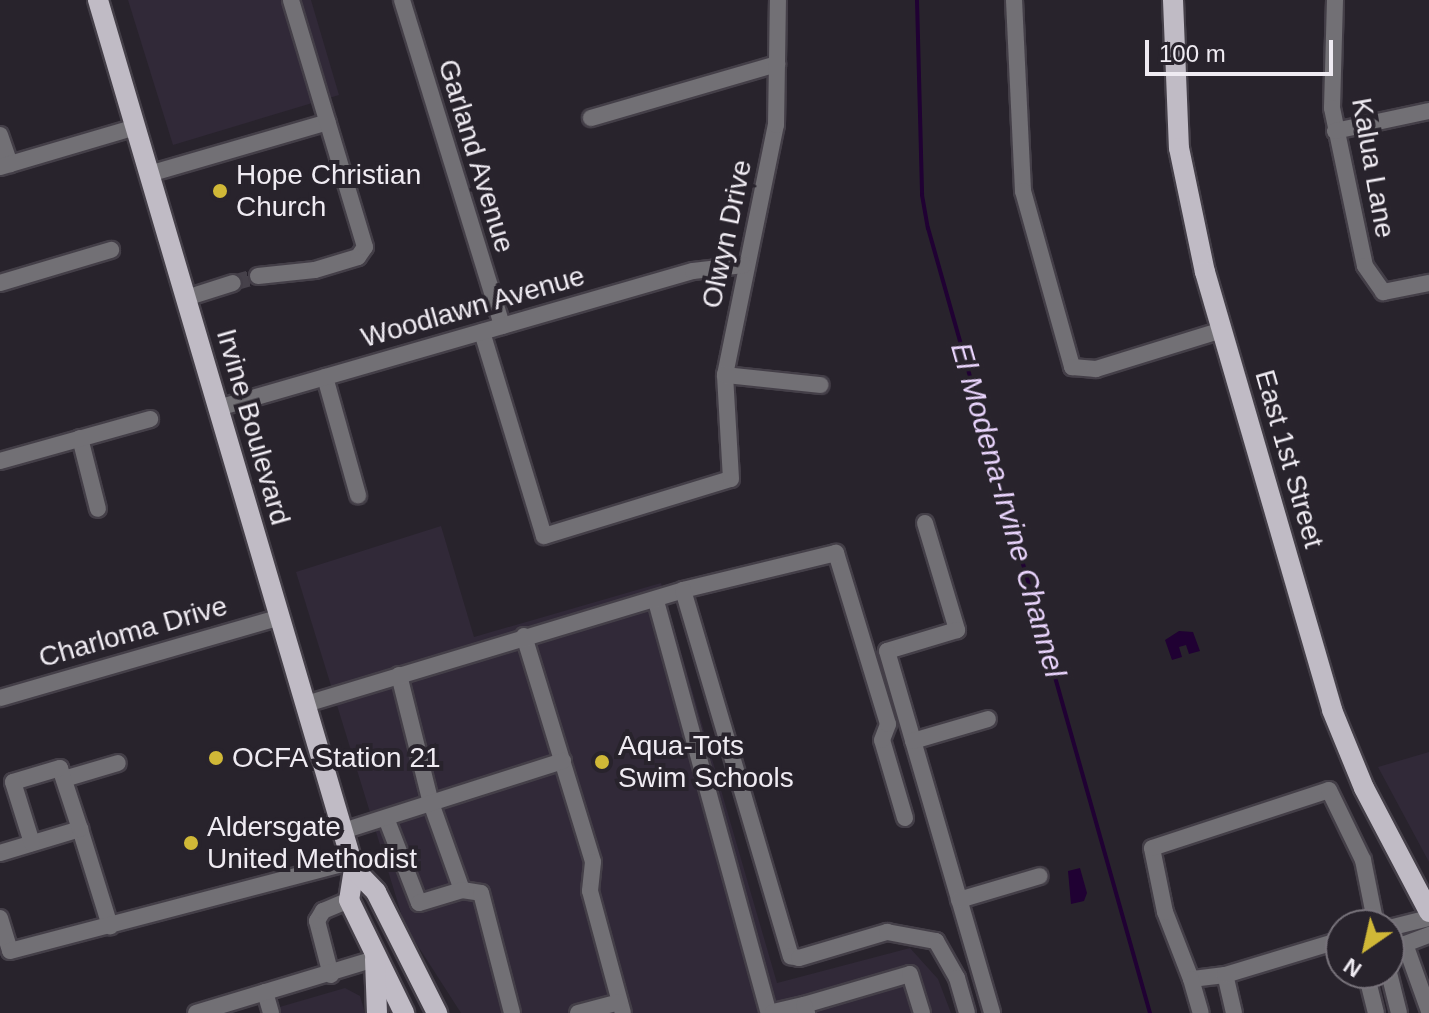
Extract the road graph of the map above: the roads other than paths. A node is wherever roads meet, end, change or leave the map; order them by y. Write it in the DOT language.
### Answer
graph roads {
  1 [pos="98,0"];
  2 [pos="291,0"];
  3 [pos="402,0"];
  4 [pos="778,0"];
  5 [pos="1014,0"];
  6 [pos="1173,0"];
  7 [pos="1335,0"];
  8 [pos="777,64"];
  9 [pos="1429,111"];
  10 [pos="591,118"];
  11 [pos="328,122"];
  12 [pos="136,127"];
  13 [pos="1335,131"];
  14 [pos="0,135"];
  15 [pos="5,165"];
  16 [pos="149,174"];
  17 [pos="111,250"];
  18 [pos="744,265"];
  19 [pos="258,276"];
  20 [pos="0,283"];
  21 [pos="233,283"];
  22 [pos="1429,283"];
  23 [pos="186,298"];
  24 [pos="502,326"];
  25 [pos="1222,330"];
  26 [pos="482,332"];
  27 [pos="725,375"];
  28 [pos="325,377"];
  29 [pos="820,385"];
  30 [pos="218,408"];
  31 [pos="150,419"];
  32 [pos="80,438"];
  33 [pos="0,461"];
  34 [pos="358,495"];
  35 [pos="98,509"];
  36 [pos="925,523"];
  37 [pos="683,590"];
  38 [pos="656,601"];
  39 [pos="280,617"];
  40 [pos="524,636"];
  41 [pos="399,675"];
  42 [pos="0,698"];
  43 [pos="306,704"];
  44 [pos="988,719"];
  45 [pos="913,741"];
  46 [pos="563,761"];
  47 [pos="118,763"];
  48 [pos="64,779"];
  49 [pos="431,803"];
  50 [pos="386,818"];
  51 [pos="905,818"];
  52 [pos="80,829"];
  53 [pos="343,831"];
  54 [pos="32,843"];
  55 [pos="0,853"];
  56 [pos="353,865"];
  57 [pos="1040,876"];
  58 [pos="462,890"];
  59 [pos="349,900"];
  60 [pos="959,900"];
  61 [pos="1373,909"];
  62 [pos="1429,915"];
  63 [pos="0,918"];
  64 [pos="1405,923"];
  65 [pos="110,926"];
  66 [pos="1429,935"];
  67 [pos="1405,944"];
  68 [pos="1325,945"];
  69 [pos="375,959"];
  70 [pos="1405,963"];
  71 [pos="331,975"];
  72 [pos="1225,975"];
  73 [pos="1191,979"];
  74 [pos="1370,989"];
  75 [pos="1393,989"];
  76 [pos="265,992"];
  77 [pos="621,1007"];
  78 [pos="806,1009"];
  79 [pos="1429,1011"];
  80 [pos="201,1012"];
  81 [pos="771,1012"];
  82 [pos="271,1013"];
  83 [pos="377,1013"];
  84 [pos="404,1013"];
  85 [pos="437,1013"];
  86 [pos="512,1013"];
  87 [pos="578,1013"];
  88 [pos="922,1013"];
  89 [pos="967,1013"];
  90 [pos="992,1013"];
  91 [pos="1201,1013"];
  92 [pos="1234,1013"];
  93 [pos="1376,1013"];
  94 [pos="1399,1013"];
  1 -- 12 [label="main road, Irvine Boulevard"];
  2 -- 11 [label="street"];
  3 -- 24 [label="street, Garland Avenue"];
  4 -- 8 [label="street, Olwyn Drive"];
  5 -- 25 [label="street"];
  6 -- 25 [label="main road, East 1st Street"];
  7 -- 13 [label="street, Kalua Lane"];
  8 -- 10 [label="street"];
  8 -- 18 [label="street, Olwyn Drive"];
  9 -- 13 [label="street"];
  11 -- 16 [label="street"];
  11 -- 19 [label="street"];
  12 -- 15 [label="street"];
  12 -- 16 [label="main road, Irvine Boulevard"];
  13 -- 22 [label="street, Kalua Lane"];
  14 -- 15 [label="street"];
  16 -- 23 [label="main road, Irvine Boulevard"];
  17 -- 20 [label="street"];
  18 -- 24 [label="street, Woodlawn Avenue"];
  18 -- 27 [label="street, Olwyn Drive"];
  21 -- 23 [label="street"];
  23 -- 30 [label="main road, Irvine Boulevard"];
  24 -- 26 [label="street, Woodlawn Avenue"];
  25 -- 62 [label="main road, East 1st Street"];
  26 -- 27 [label="street, Olwyn Drive"];
  26 -- 28 [label="street, Woodlawn Avenue"];
  27 -- 29 [label="street"];
  28 -- 30 [label="street, Woodlawn Avenue"];
  28 -- 34 [label="street"];
  30 -- 39 [label="main road, Irvine Boulevard"];
  31 -- 32 [label="street"];
  32 -- 33 [label="street"];
  32 -- 35 [label="street"];
  36 -- 45 [label="street"];
  37 -- 38 [label="street"];
  37 -- 51 [label="street"];
  37 -- 89 [label="street"];
  38 -- 40 [label="street"];
  38 -- 81 [label="street"];
  39 -- 42 [label="street, Charloma Drive"];
  39 -- 43 [label="main road, Irvine Boulevard"];
  40 -- 41 [label="street"];
  40 -- 46 [label="street"];
  41 -- 43 [label="street"];
  41 -- 49 [label="street"];
  43 -- 53 [label="main road, Irvine Boulevard"];
  44 -- 45 [label="street"];
  45 -- 60 [label="street"];
  46 -- 49 [label="street"];
  46 -- 77 [label="street"];
  47 -- 48 [label="street"];
  48 -- 52 [label="street"];
  48 -- 54 [label="street"];
  49 -- 50 [label="street"];
  49 -- 58 [label="street"];
  50 -- 53 [label="street"];
  50 -- 58 [label="street"];
  52 -- 54 [label="street"];
  52 -- 65 [label="street"];
  53 -- 56 [label="main road, Irvine Boulevard"];
  54 -- 55 [label="street"];
  56 -- 59 [label="main road, Irvine Boulevard"];
  56 -- 65 [label="street"];
  56 -- 85 [label="main road, Irvine Boulevard"];
  57 -- 60 [label="street"];
  58 -- 86 [label="street"];
  59 -- 69 [label="main road"];
  59 -- 71 [label="street"];
  60 -- 90 [label="street"];
  61 -- 73 [label="street"];
  62 -- 64 [label="street"];
  63 -- 65 [label="street"];
  66 -- 67 [label="street"];
  68 -- 72 [label="street"];
  69 -- 71 [label="street"];
  69 -- 83 [label="main road"];
  69 -- 84 [label="main road"];
  70 -- 79 [label="street"];
  71 -- 76 [label="street"];
  72 -- 73 [label="street"];
  72 -- 92 [label="street"];
  73 -- 91 [label="street"];
  74 -- 93 [label="street"];
  75 -- 94 [label="street"];
  76 -- 80 [label="street"];
  76 -- 82 [label="street"];
  77 -- 87 [label="street"];
  78 -- 81 [label="street"];
  78 -- 88 [label="street"];
}
